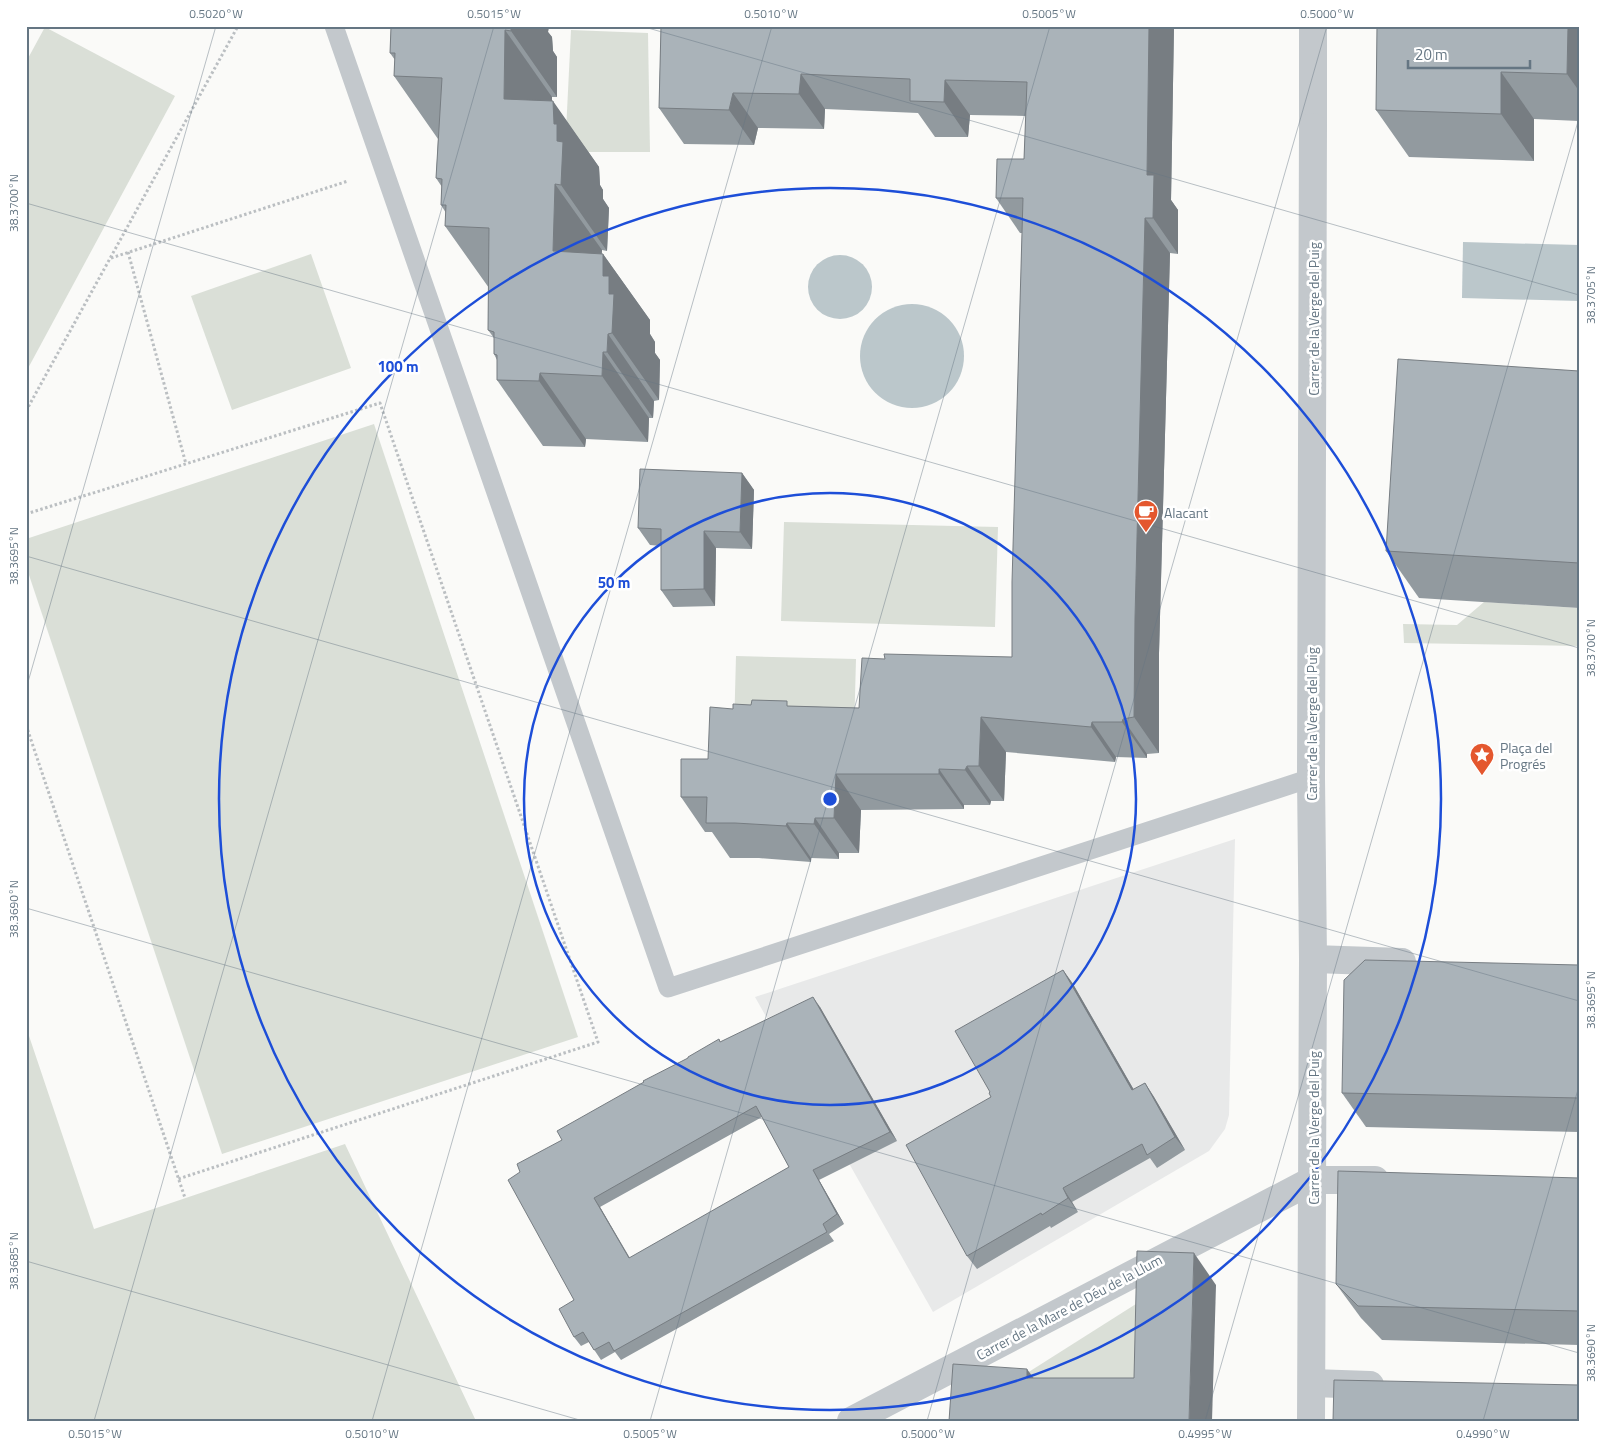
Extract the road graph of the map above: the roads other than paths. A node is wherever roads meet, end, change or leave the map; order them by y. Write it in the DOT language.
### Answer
graph roads {
  1 [pos="334,26"];
  2 [pos="1313,26"];
  3 [pos="1311,778"];
  4 [pos="1313,959"];
  5 [pos="1431,963"];
  6 [pos="1312,1180"];
  7 [pos="1401,1180"];
  8 [pos="1312,1383"];
  9 [pos="1391,1385"];
  10 [pos="851,1421"];
  11 [pos="1311,1421"];
  1 -- 3 [label="lane"];
  2 -- 3 [label="street, Carrer de la Verge del Puig"];
  3 -- 4 [label="street, Carrer de la Verge del Puig"];
  4 -- 5 [label="street"];
  4 -- 6 [label="street, Carrer de la Verge del Puig"];
  6 -- 7 [label="street"];
  6 -- 8 [label="street, Carrer de la Verge del Puig"];
  6 -- 10 [label="street, Carrer de la Mare de Déu de la Llum"];
  8 -- 9 [label="street"];
  8 -- 11 [label="street, Carrer de la Verge del Puig"];
}
